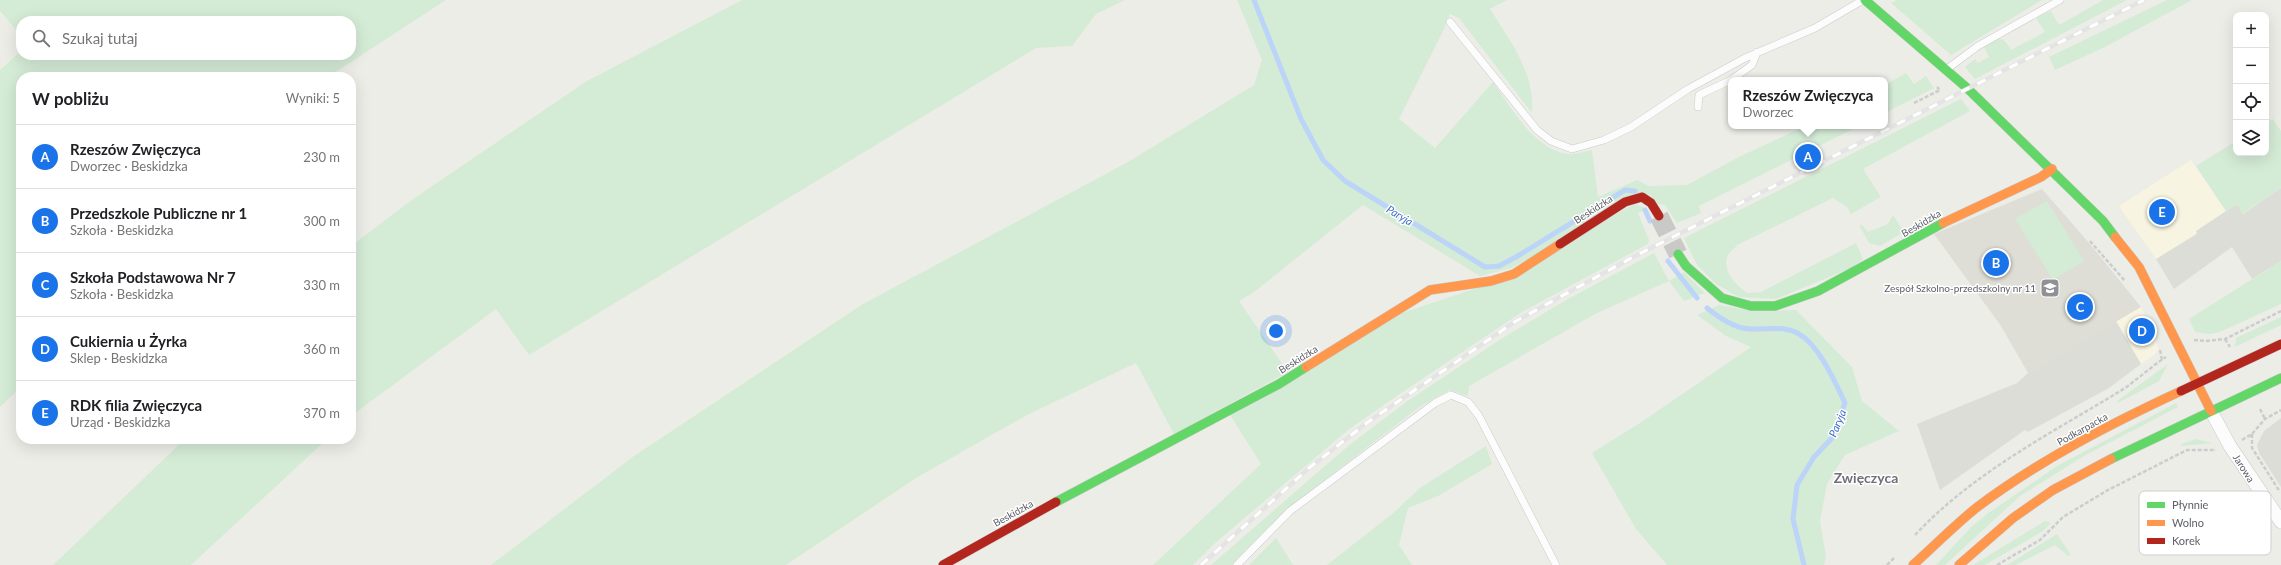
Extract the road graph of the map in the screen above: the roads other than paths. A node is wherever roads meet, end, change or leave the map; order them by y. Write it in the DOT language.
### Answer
graph roads {
  1 [pos="1864,0"];
  2 [pos="2060,0"];
  3 [pos="1450,22"];
  4 [pos="1757,52"];
  5 [pos="1946,69"];
  6 [pos="1736,77"];
  7 [pos="1728,81"];
  8 [pos="1698,107"];
  9 [pos="2052,170"];
  10 [pos="1659,216"];
  11 [pos="1678,254"];
  12 [pos="2281,344"];
  13 [pos="2281,378"];
  14 [pos="2199,382"];
  15 [pos="2211,411"];
  16 [pos="2260,491"];
  17 [pos="2271,507"];
  18 [pos="2281,522"];
  19 [pos="943,565"];
  20 [pos="1237,565"];
  21 [pos="1556,565"];
  22 [pos="1913,565"];
  23 [pos="1959,565"];
  1 -- 4 [label="lane"];
  1 -- 5 [label="main road"];
  2 -- 5 [label="lane"];
  3 -- 4 [label="lane"];
  4 -- 6 [label="lane"];
  5 -- 9 [label="main road"];
  7 -- 8 [label="lane"];
  9 -- 11 [label="main road, Beskidzka"];
  9 -- 14 [label="main road"];
  10 -- 19 [label="main road, Beskidzka"];
  12 -- 14 [label="main road, Podkarpacka"];
  13 -- 15 [label="main road"];
  14 -- 15 [label="main road"];
  14 -- 22 [label="main road, Podkarpacka"];
  15 -- 16 [label="street, Jarowa"];
  15 -- 23 [label="main road"];
  17 -- 18 [label="street, Jarowa"];
  20 -- 21 [label="lane"];
}
